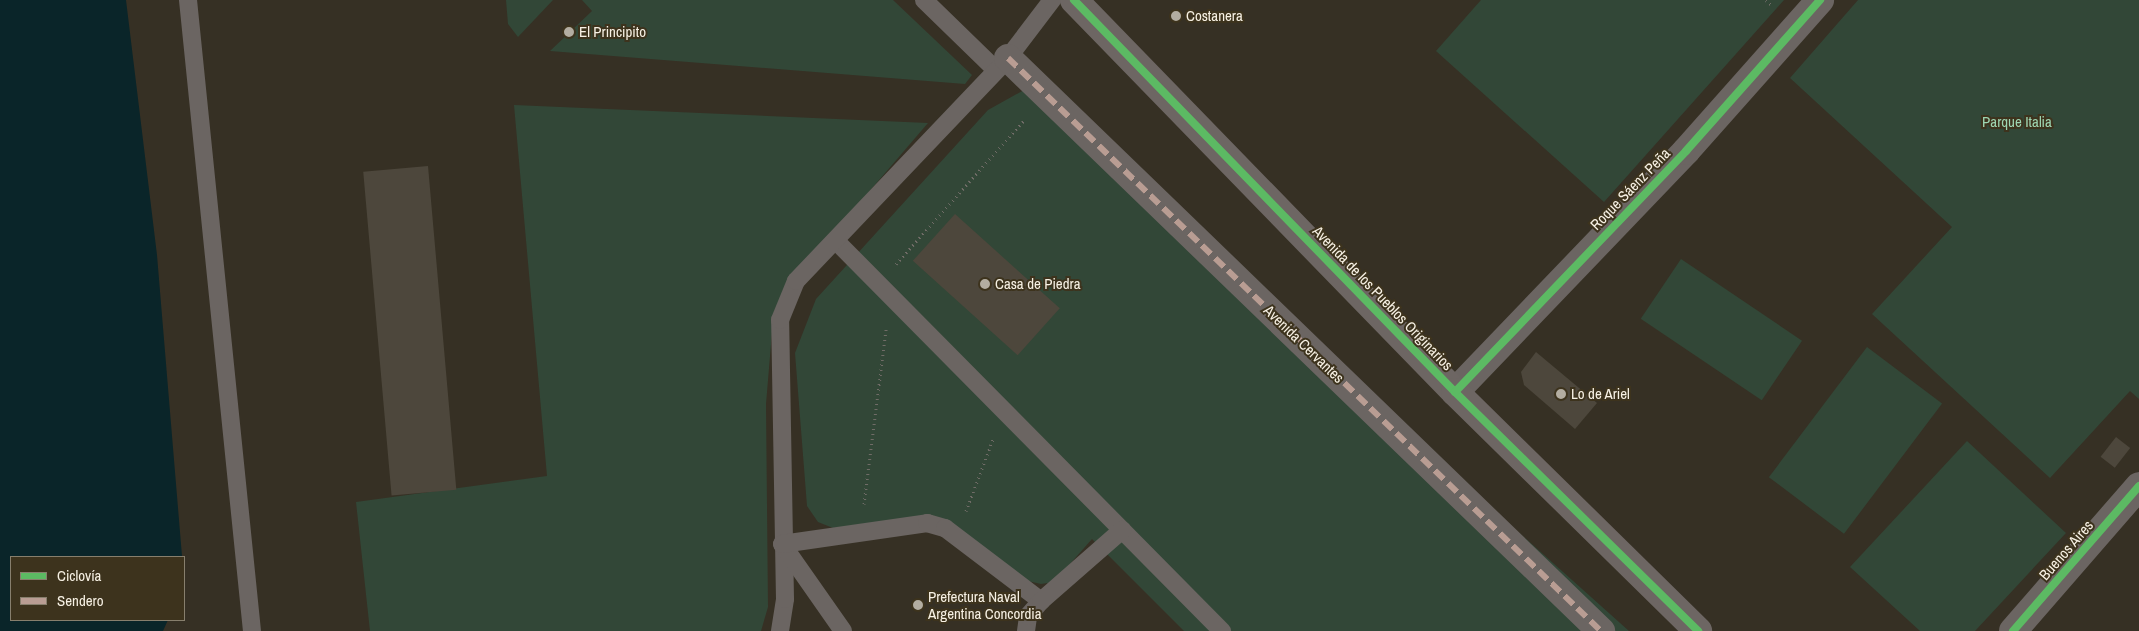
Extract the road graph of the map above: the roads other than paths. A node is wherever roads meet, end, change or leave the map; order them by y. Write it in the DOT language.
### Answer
graph roads {
  1 [pos="188,0"];
  2 [pos="924,0"];
  3 [pos="1052,0"];
  4 [pos="1074,0"];
  5 [pos="1820,0"];
  6 [pos="1002,64"];
  7 [pos="836,241"];
  8 [pos="1454,392"];
  9 [pos="2139,486"];
  10 [pos="1122,530"];
  11 [pos="782,544"];
  12 [pos="1040,601"];
  13 [pos="252,631"];
  14 [pos="780,631"];
  15 [pos="843,631"];
  16 [pos="1026,631"];
  17 [pos="1222,631"];
  18 [pos="1601,631"];
  19 [pos="1698,631"];
  20 [pos="2013,631"];
  1 -- 13 [label="lane"];
  2 -- 6 [label="lane"];
  3 -- 6 [label="lane"];
  4 -- 8 [label="street, Avenida de los Pueblos Originarios"];
  5 -- 8 [label="street, Roque Sáenz Peña"];
  6 -- 7 [label="lane"];
  6 -- 18 [label="street, Avenida Cervantes"];
  7 -- 10 [label="lane"];
  7 -- 11 [label="lane"];
  8 -- 19 [label="street, Avenida de los Pueblos Originarios"];
  9 -- 20 [label="street, Buenos Aires"];
  10 -- 12 [label="lane"];
  10 -- 17 [label="lane"];
  11 -- 12 [label="lane"];
  11 -- 14 [label="lane"];
  11 -- 15 [label="lane"];
  12 -- 16 [label="lane"];
}
